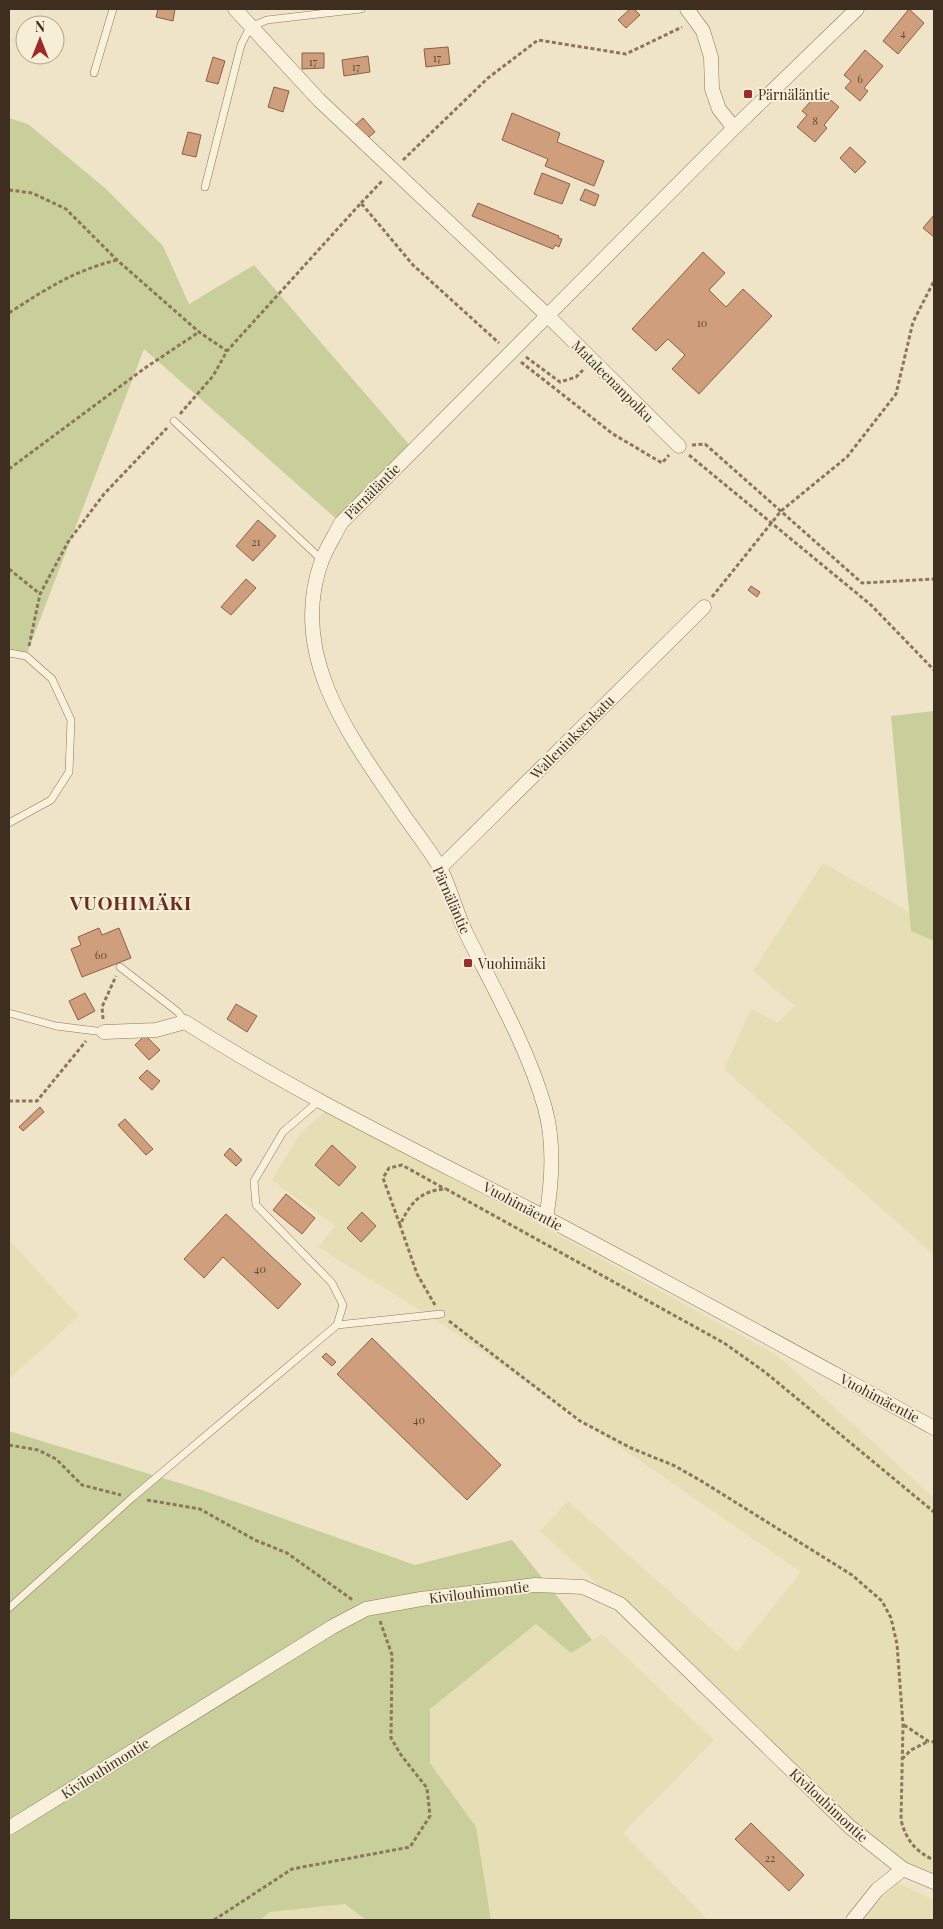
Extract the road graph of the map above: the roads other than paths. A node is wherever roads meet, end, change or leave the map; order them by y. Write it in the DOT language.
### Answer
graph roads {
  1 [pos="113,9"];
  2 [pos="235,9"];
  3 [pos="360,9"];
  4 [pos="688,9"];
  5 [pos="857,9"];
  6 [pos="250,27"];
  7 [pos="94,73"];
  8 [pos="734,128"];
  9 [pos="205,187"];
  10 [pos="548,316"];
  11 [pos="174,421"];
  12 [pos="679,446"];
  13 [pos="322,560"];
  14 [pos="704,607"];
  15 [pos="9,653"];
  16 [pos="9,823"];
  17 [pos="440,868"];
  18 [pos="120,966"];
  19 [pos="9,1013"];
  20 [pos="185,1022"];
  21 [pos="99,1031"];
  22 [pos="320,1100"];
  23 [pos="546,1218"];
  24 [pos="441,1314"];
  25 [pos="337,1325"];
  26 [pos="934,1428"];
  27 [pos="9,1608"];
  28 [pos="9,1828"];
  29 [pos="903,1869"];
  30 [pos="934,1882"];
  31 [pos="853,1920"];
  1 -- 7 [label="lane"];
  2 -- 6 [label="street, Mataleenanpolku"];
  3 -- 6 [label="lane"];
  4 -- 8 [label="street"];
  5 -- 8 [label="street, Pärnäläntie"];
  6 -- 9 [label="lane"];
  6 -- 10 [label="street, Mataleenanpolku"];
  8 -- 10 [label="street, Pärnäläntie"];
  10 -- 12 [label="street, Mataleenanpolku"];
  10 -- 13 [label="street, Pärnäläntie"];
  11 -- 13 [label="lane"];
  13 -- 17 [label="street, Pärnäläntie"];
  14 -- 17 [label="street, Walleniuksenkatu"];
  15 -- 16 [label="lane"];
  17 -- 23 [label="street, Pärnäläntie"];
  18 -- 20 [label="lane"];
  19 -- 21 [label="lane"];
  20 -- 21 [label="street"];
  20 -- 22 [label="street, Vuohimäentie"];
  22 -- 23 [label="street, Vuohimäentie"];
  22 -- 25 [label="lane"];
  23 -- 26 [label="street, Vuohimäentie"];
  24 -- 25 [label="lane"];
  25 -- 27 [label="lane"];
  28 -- 29 [label="street, Kivilouhimontie"];
  29 -- 30 [label="street, Kivilouhimontie"];
  29 -- 31 [label="street"];
}
